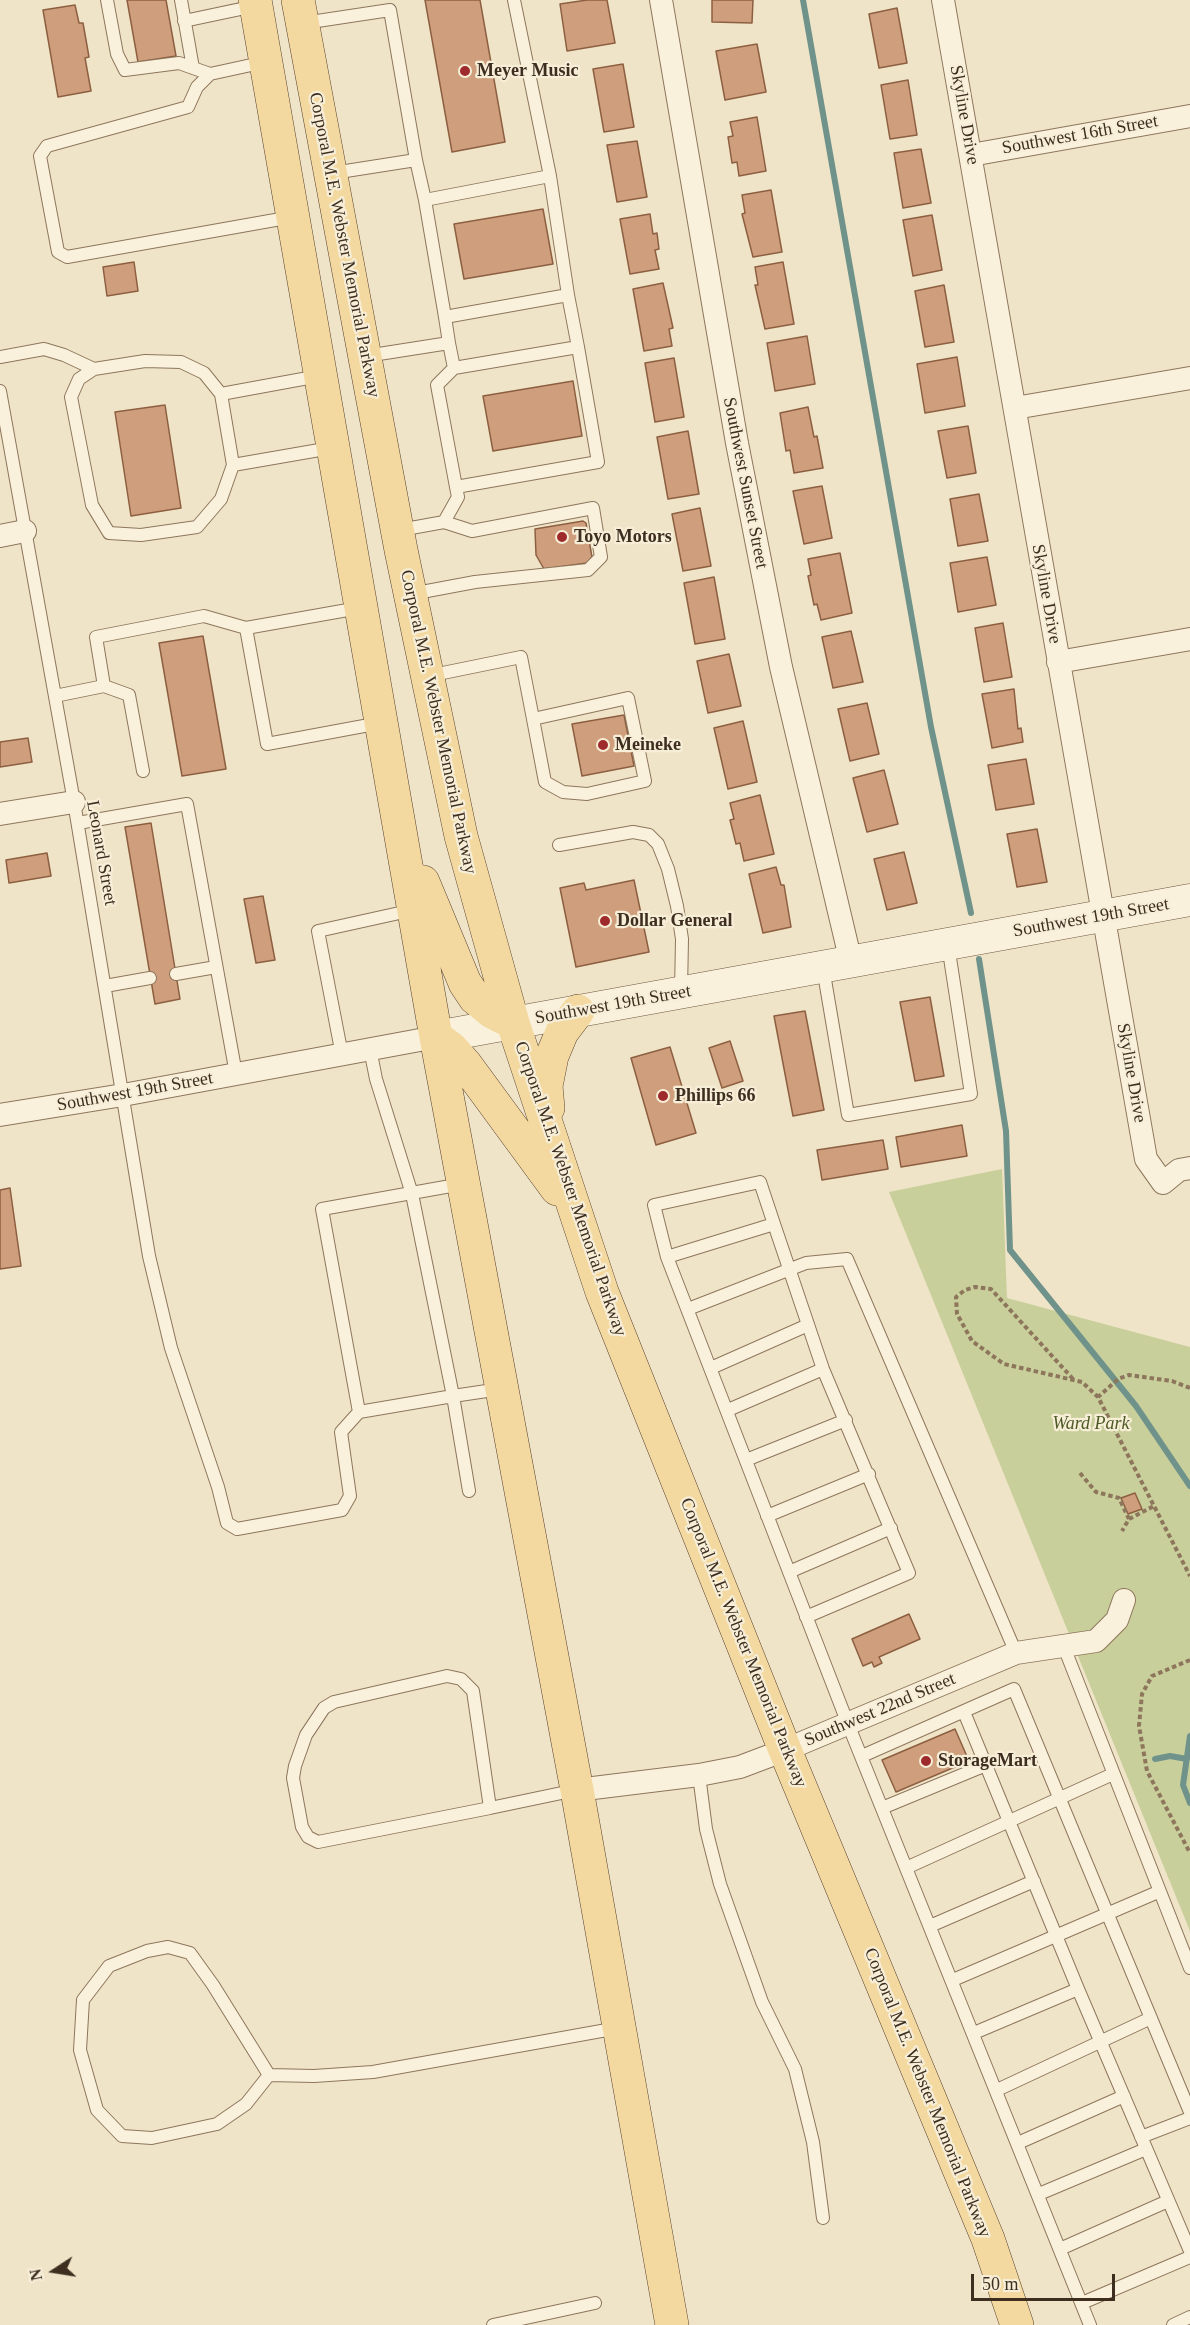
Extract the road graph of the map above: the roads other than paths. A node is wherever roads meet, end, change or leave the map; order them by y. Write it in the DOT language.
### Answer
graph roads {
  1 [pos="107,0"];
  2 [pos="181,0"];
  3 [pos="514,0"];
  4 [pos="661,0"];
  5 [pos="943,0"];
  6 [pos="255,3"];
  7 [pos="394,5"];
  8 [pos="300,12"];
  9 [pos="184,21"];
  10 [pos="266,62"];
  11 [pos="193,68"];
  12 [pos="210,74"];
  13 [pos="1190,116"];
  14 [pos="971,154"];
  15 [pos="416,160"];
  16 [pos="331,174"];
  17 [pos="550,176"];
  18 [pos="424,200"];
  19 [pos="293,217"];
  20 [pos="568,295"];
  21 [pos="445,317"];
  22 [pos="449,343"];
  23 [pos="578,347"];
  24 [pos="364,356"];
  25 [pos="0,357"];
  26 [pos="454,368"];
  27 [pos="94,369"];
  28 [pos="320,376"];
  29 [pos="1190,378"];
  30 [pos="0,391"];
  31 [pos="221,394"];
  32 [pos="1015,408"];
  33 [pos="333,447"];
  34 [pos="233,465"];
  35 [pos="456,487"];
  36 [pos="444,522"];
  37 [pos="397,530"];
  38 [pos="26,531"];
  39 [pos="0,536"];
  40 [pos="410,594"];
  41 [pos="361,608"];
  42 [pos="246,628"];
  43 [pos="1190,639"];
  44 [pos="1058,662"];
  45 [pos="427,676"];
  46 [pos="104,686"];
  47 [pos="55,696"];
  48 [pos="533,719"];
  49 [pos="381,723"];
  50 [pos="143,771"];
  51 [pos="76,813"];
  52 [pos="0,814"];
  53 [pos="400,828"];
  54 [pos="559,845"];
  55 [pos="1190,900"];
  56 [pos="414,910"];
  57 [pos="1103,916"];
  58 [pos="948,944"];
  59 [pos="837,964"];
  60 [pos="216,967"];
  61 [pos="176,974"];
  62 [pos="150,978"];
  63 [pos="105,986"];
  64 [pos="681,993"];
  65 [pos="578,1011"];
  66 [pos="513,1023"];
  67 [pos="436,1037"];
  68 [pos="370,1049"];
  69 [pos="342,1054"];
  70 [pos="236,1074"];
  71 [pos="123,1095"];
  72 [pos="0,1115"];
  73 [pos="551,1140"];
  74 [pos="1190,1168"];
  75 [pos="464,1183"];
  76 [pos="412,1194"];
  77 [pos="576,1214"];
  78 [pos="774,1224"];
  79 [pos="668,1257"];
  80 [pos="790,1269"];
  81 [pos="688,1309"];
  82 [pos="808,1325"];
  83 [pos="711,1368"];
  84 [pos="824,1369"];
  85 [pos="502,1389"];
  86 [pos="453,1396"];
  87 [pos="728,1410"];
  88 [pos="359,1412"];
  89 [pos="846,1420"];
  90 [pos="747,1460"];
  91 [pos="869,1473"];
  92 [pos="469,1491"];
  93 [pos="767,1515"];
  94 [pos="891,1528"];
  95 [pos="789,1572"];
  96 [pos="1125,1600"];
  97 [pos="806,1617"];
  98 [pos="1064,1647"];
  99 [pos="1016,1653"];
  100 [pos="964,1712"];
  101 [pos="848,1724"];
  102 [pos="785,1750"];
  103 [pos="862,1756"];
  104 [pos="986,1765"];
  105 [pos="1113,1774"];
  106 [pos="699,1775"];
  107 [pos="577,1790"];
  108 [pos="1060,1799"];
  109 [pos="490,1808"];
  110 [pos="882,1808"];
  111 [pos="1010,1822"];
  112 [pos="906,1868"];
  113 [pos="1034,1881"];
  114 [pos="1158,1892"];
  115 [pos="1107,1913"];
  116 [pos="930,1926"];
  117 [pos="1056,1934"];
  118 [pos="1190,1968"];
  119 [pos="953,1980"];
  120 [pos="1078,1989"];
  121 [pos="1151,2018"];
  122 [pos="619,2028"];
  123 [pos="974,2033"];
  124 [pos="1101,2041"];
  125 [pos="269,2075"];
  126 [pos="997,2090"];
  127 [pos="1124,2096"];
  128 [pos="1190,2112"];
  129 [pos="1190,2118"];
  130 [pos="1141,2137"];
  131 [pos="1018,2143"];
  132 [pos="1146,2149"];
  133 [pos="1039,2194"];
  134 [pos="1168,2201"];
  135 [pos="823,2218"];
  136 [pos="1060,2249"];
  137 [pos="1190,2251"];
  138 [pos="1190,2257"];
  139 [pos="595,2303"];
  140 [pos="1082,2303"];
  141 [pos="1190,2317"];
  142 [pos="493,2325"];
  143 [pos="672,2325"];
  144 [pos="1017,2325"];
  145 [pos="1090,2325"];
  146 [pos="1173,2325"];
  1 -- 11 [label="lane"];
  2 -- 9 [label="lane"];
  3 -- 17 [label="lane"];
  4 -- 59 [label="street, Southwest Sunset Street"];
  5 -- 14 [label="street, Skyline Drive"];
  6 -- 9 [label="lane"];
  6 -- 10 [label="main road"];
  7 -- 8 [label="lane"];
  7 -- 15 [label="lane"];
  8 -- 16 [label="main road, Corporal M.E. Webster Memorial Parkway"];
  9 -- 11 [label="lane"];
  10 -- 12 [label="lane"];
  10 -- 19 [label="main road"];
  11 -- 12 [label="lane"];
  12 -- 19 [label="lane"];
  13 -- 14 [label="street, Southwest 16th Street"];
  14 -- 32 [label="street, Skyline Drive"];
  15 -- 16 [label="lane"];
  15 -- 18 [label="lane"];
  16 -- 24 [label="main road, Corporal M.E. Webster Memorial Parkway"];
  17 -- 18 [label="lane"];
  17 -- 20 [label="lane"];
  18 -- 21 [label="lane"];
  19 -- 28 [label="main road"];
  20 -- 21 [label="lane"];
  20 -- 23 [label="lane"];
  21 -- 22 [label="lane"];
  22 -- 24 [label="lane"];
  22 -- 26 [label="lane"];
  23 -- 26 [label="lane"];
  23 -- 35 [label="lane"];
  24 -- 37 [label="main road, Corporal M.E. Webster Memorial Parkway"];
  25 -- 27 [label="lane"];
  26 -- 35 [label="lane"];
  27 -- 31 [label="lane"];
  27 -- 34 [label="lane"];
  28 -- 31 [label="lane"];
  28 -- 33 [label="main road"];
  29 -- 32 [label="street"];
  30 -- 38 [label="lane, Leonard Street"];
  31 -- 34 [label="lane"];
  32 -- 44 [label="street, Skyline Drive"];
  33 -- 34 [label="lane"];
  33 -- 41 [label="main road"];
  35 -- 36 [label="lane"];
  36 -- 37 [label="lane"];
  36 -- 40 [label="lane"];
  37 -- 40 [label="main road, Corporal M.E. Webster Memorial Parkway"];
  38 -- 39 [label="street"];
  38 -- 47 [label="lane, Leonard Street"];
  40 -- 45 [label="main road, Corporal M.E. Webster Memorial Parkway"];
  41 -- 42 [label="lane"];
  41 -- 49 [label="main road"];
  42 -- 46 [label="lane"];
  42 -- 49 [label="lane"];
  43 -- 44 [label="street"];
  44 -- 57 [label="street, Skyline Drive"];
  45 -- 48 [label="lane"];
  45 -- 66 [label="main road, Corporal M.E. Webster Memorial Parkway"];
  46 -- 47 [label="lane"];
  46 -- 50 [label="lane"];
  47 -- 51 [label="lane, Leonard Street"];
  48 -- 48 [label="lane"];
  49 -- 53 [label="main road"];
  51 -- 52 [label="street"];
  51 -- 60 [label="lane"];
  51 -- 63 [label="lane, Leonard Street"];
  53 -- 56 [label="main road"];
  53 -- 66 [label="main road"];
  54 -- 64 [label="lane"];
  55 -- 57 [label="street, Southwest 19th Street"];
  56 -- 67 [label="main road"];
  56 -- 69 [label="lane"];
  57 -- 58 [label="street, Southwest 19th Street"];
  57 -- 74 [label="street, Skyline Drive"];
  58 -- 59 [label="street, Southwest 19th Street"];
  58 -- 59 [label="lane"];
  59 -- 64 [label="street, Southwest 19th Street"];
  60 -- 61 [label="lane"];
  60 -- 70 [label="lane"];
  62 -- 63 [label="lane"];
  63 -- 71 [label="lane, Leonard Street"];
  64 -- 65 [label="street, Southwest 19th Street"];
  65 -- 66 [label="street, Southwest 19th Street"];
  65 -- 73 [label="main road"];
  66 -- 67 [label="street, Southwest 19th Street"];
  66 -- 73 [label="main road, Corporal M.E. Webster Memorial Parkway"];
  67 -- 68 [label="street, Southwest 19th Street"];
  67 -- 75 [label="main road"];
  67 -- 77 [label="main road"];
  68 -- 69 [label="street, Southwest 19th Street"];
  68 -- 76 [label="lane"];
  69 -- 70 [label="street, Southwest 19th Street"];
  70 -- 71 [label="street, Southwest 19th Street"];
  71 -- 72 [label="street, Southwest 19th Street"];
  71 -- 88 [label="lane, Leonard Street"];
  73 -- 77 [label="main road, Corporal M.E. Webster Memorial Parkway"];
  75 -- 76 [label="lane"];
  75 -- 85 [label="main road"];
  76 -- 86 [label="lane"];
  76 -- 88 [label="lane"];
  77 -- 102 [label="main road, Corporal M.E. Webster Memorial Parkway"];
  78 -- 79 [label="lane"];
  78 -- 79 [label="lane"];
  78 -- 80 [label="lane"];
  79 -- 81 [label="lane"];
  80 -- 81 [label="lane"];
  80 -- 82 [label="lane"];
  80 -- 99 [label="lane"];
  81 -- 83 [label="lane"];
  82 -- 83 [label="lane"];
  82 -- 84 [label="lane"];
  83 -- 87 [label="lane"];
  84 -- 87 [label="lane"];
  84 -- 89 [label="lane"];
  85 -- 86 [label="lane"];
  85 -- 107 [label="main road"];
  86 -- 88 [label="lane"];
  86 -- 92 [label="lane"];
  87 -- 90 [label="lane"];
  89 -- 90 [label="lane"];
  89 -- 91 [label="lane"];
  90 -- 93 [label="lane"];
  91 -- 93 [label="lane"];
  91 -- 94 [label="lane"];
  93 -- 95 [label="lane"];
  94 -- 95 [label="lane"];
  94 -- 97 [label="lane"];
  95 -- 97 [label="lane"];
  96 -- 98 [label="street, Southwest 22nd Street"];
  97 -- 101 [label="lane"];
  98 -- 99 [label="street, Southwest 22nd Street"];
  98 -- 105 [label="lane"];
  99 -- 101 [label="street, Southwest 22nd Street"];
  100 -- 103 [label="lane"];
  100 -- 104 [label="lane"];
  100 -- 108 [label="lane"];
  101 -- 102 [label="street, Southwest 22nd Street"];
  101 -- 103 [label="lane"];
  102 -- 106 [label="street, Southwest 22nd Street"];
  102 -- 144 [label="main road, Corporal M.E. Webster Memorial Parkway"];
  103 -- 110 [label="lane"];
  104 -- 110 [label="lane"];
  104 -- 111 [label="lane"];
  105 -- 108 [label="lane"];
  105 -- 114 [label="lane"];
  106 -- 107 [label="street, Southwest 22nd Street"];
  106 -- 135 [label="lane"];
  107 -- 109 [label="lane"];
  107 -- 122 [label="main road"];
  108 -- 111 [label="lane"];
  108 -- 115 [label="lane"];
  109 -- 109 [label="lane"];
  110 -- 112 [label="lane"];
  111 -- 112 [label="lane"];
  111 -- 113 [label="lane"];
  112 -- 116 [label="lane"];
  113 -- 116 [label="lane"];
  113 -- 117 [label="lane"];
  114 -- 115 [label="lane"];
  114 -- 118 [label="lane"];
  115 -- 117 [label="lane"];
  115 -- 121 [label="lane"];
  116 -- 119 [label="lane"];
  117 -- 119 [label="lane"];
  117 -- 120 [label="lane"];
  119 -- 123 [label="lane"];
  120 -- 123 [label="lane"];
  120 -- 124 [label="lane"];
  121 -- 124 [label="lane"];
  121 -- 128 [label="lane"];
  122 -- 125 [label="lane"];
  122 -- 143 [label="main road"];
  123 -- 126 [label="lane"];
  124 -- 126 [label="lane"];
  124 -- 127 [label="lane"];
  125 -- 125 [label="lane"];
  126 -- 131 [label="lane"];
  127 -- 130 [label="lane"];
  127 -- 131 [label="lane"];
  129 -- 130 [label="lane"];
  130 -- 132 [label="lane"];
  131 -- 133 [label="lane"];
  132 -- 133 [label="lane"];
  132 -- 134 [label="lane"];
  133 -- 136 [label="lane"];
  134 -- 136 [label="lane"];
  134 -- 137 [label="lane"];
  136 -- 140 [label="lane"];
  138 -- 140 [label="lane"];
  139 -- 142 [label="lane"];
  140 -- 145 [label="lane"];
  141 -- 146 [label="lane"];
}
